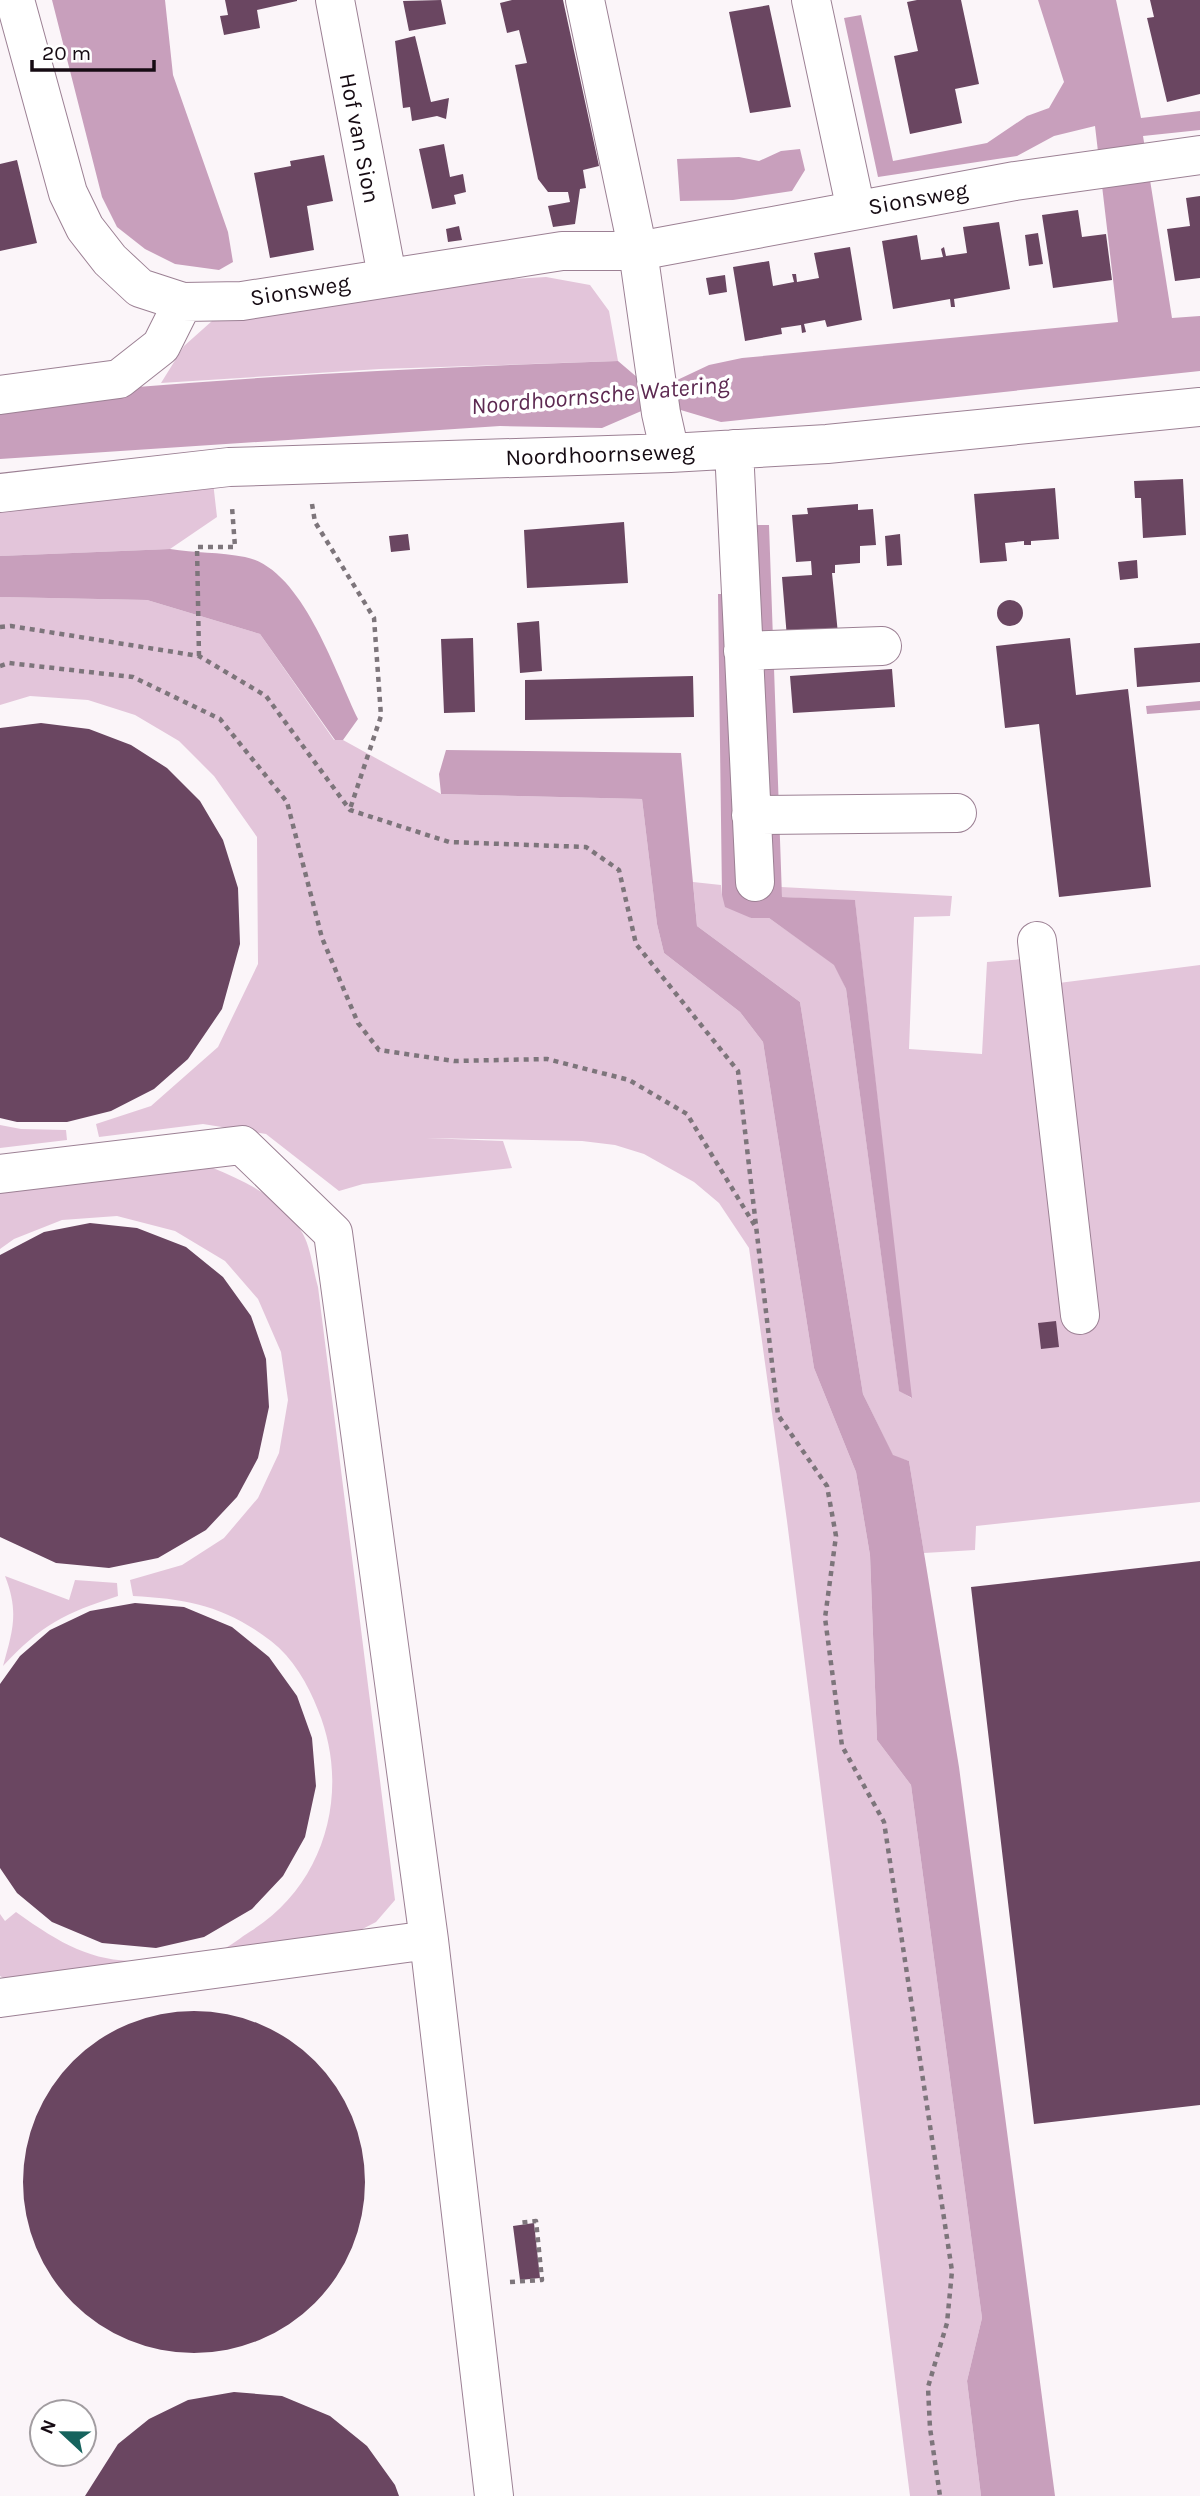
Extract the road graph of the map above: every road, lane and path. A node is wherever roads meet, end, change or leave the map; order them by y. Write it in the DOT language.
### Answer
graph roads {
  1 [pos="15,0"];
  2 [pos="335,0"];
  3 [pos="585,0"];
  4 [pos="811,0"];
  5 [pos="1200,155"];
  6 [pos="856,210"];
  7 [pos="638,251"];
  8 [pos="387,276"];
  9 [pos="183,302"];
  10 [pos="0,395"];
  11 [pos="1200,407"];
  12 [pos="734,449"];
  13 [pos="670,453"];
  14 [pos="306,464"];
  15 [pos="0,493"];
  16 [pos="235,547"];
  17 [pos="0,627"];
  18 [pos="882,646"];
  19 [pos="758,651"];
  20 [pos="199,656"];
  21 [pos="0,666"];
  22 [pos="350,810"];
  23 [pos="957,813"];
  24 [pos="765,815"];
  25 [pos="755,881"];
  26 [pos="1037,941"];
  27 [pos="0,1174"];
  28 [pos="755,1227"];
  29 [pos="1080,1315"];
  30 [pos="429,1940"];
  31 [pos="0,1998"];
  32 [pos="519,2223"];
  33 [pos="500,2283"];
  34 [pos="494,2496"];
  35 [pos="940,2496"];
  1 -- 9 [label="street, Sionsweg"];
  2 -- 8 [label="street, Hof van Sion"];
  3 -- 7 [label="street"];
  4 -- 6 [label="street"];
  5 -- 6 [label="street, Sionsweg"];
  6 -- 7 [label="street, Sionsweg"];
  7 -- 8 [label="street, Sionsweg"];
  7 -- 13 [label="street"];
  8 -- 9 [label="street, Sionsweg"];
  9 -- 10 [label="street"];
  11 -- 12 [label="street, Noordhoornseweg"];
  12 -- 13 [label="street, Noordhoornseweg"];
  12 -- 19 [label="street"];
  13 -- 14 [label="street, Noordhoornseweg"];
  14 -- 15 [label="street, Noordhoornseweg"];
  14 -- 22 [label="path"];
  16 -- 20 [label="path"];
  17 -- 20 [label="path"];
  18 -- 19 [label="street"];
  19 -- 24 [label="street"];
  20 -- 22 [label="path"];
  21 -- 28 [label="path"];
  22 -- 28 [label="path"];
  23 -- 24 [label="street"];
  24 -- 25 [label="street"];
  26 -- 29 [label="street"];
  27 -- 30 [label="street"];
  28 -- 35 [label="path"];
  30 -- 31 [label="street"];
  30 -- 34 [label="street"];
  32 -- 33 [label="path"];
}
